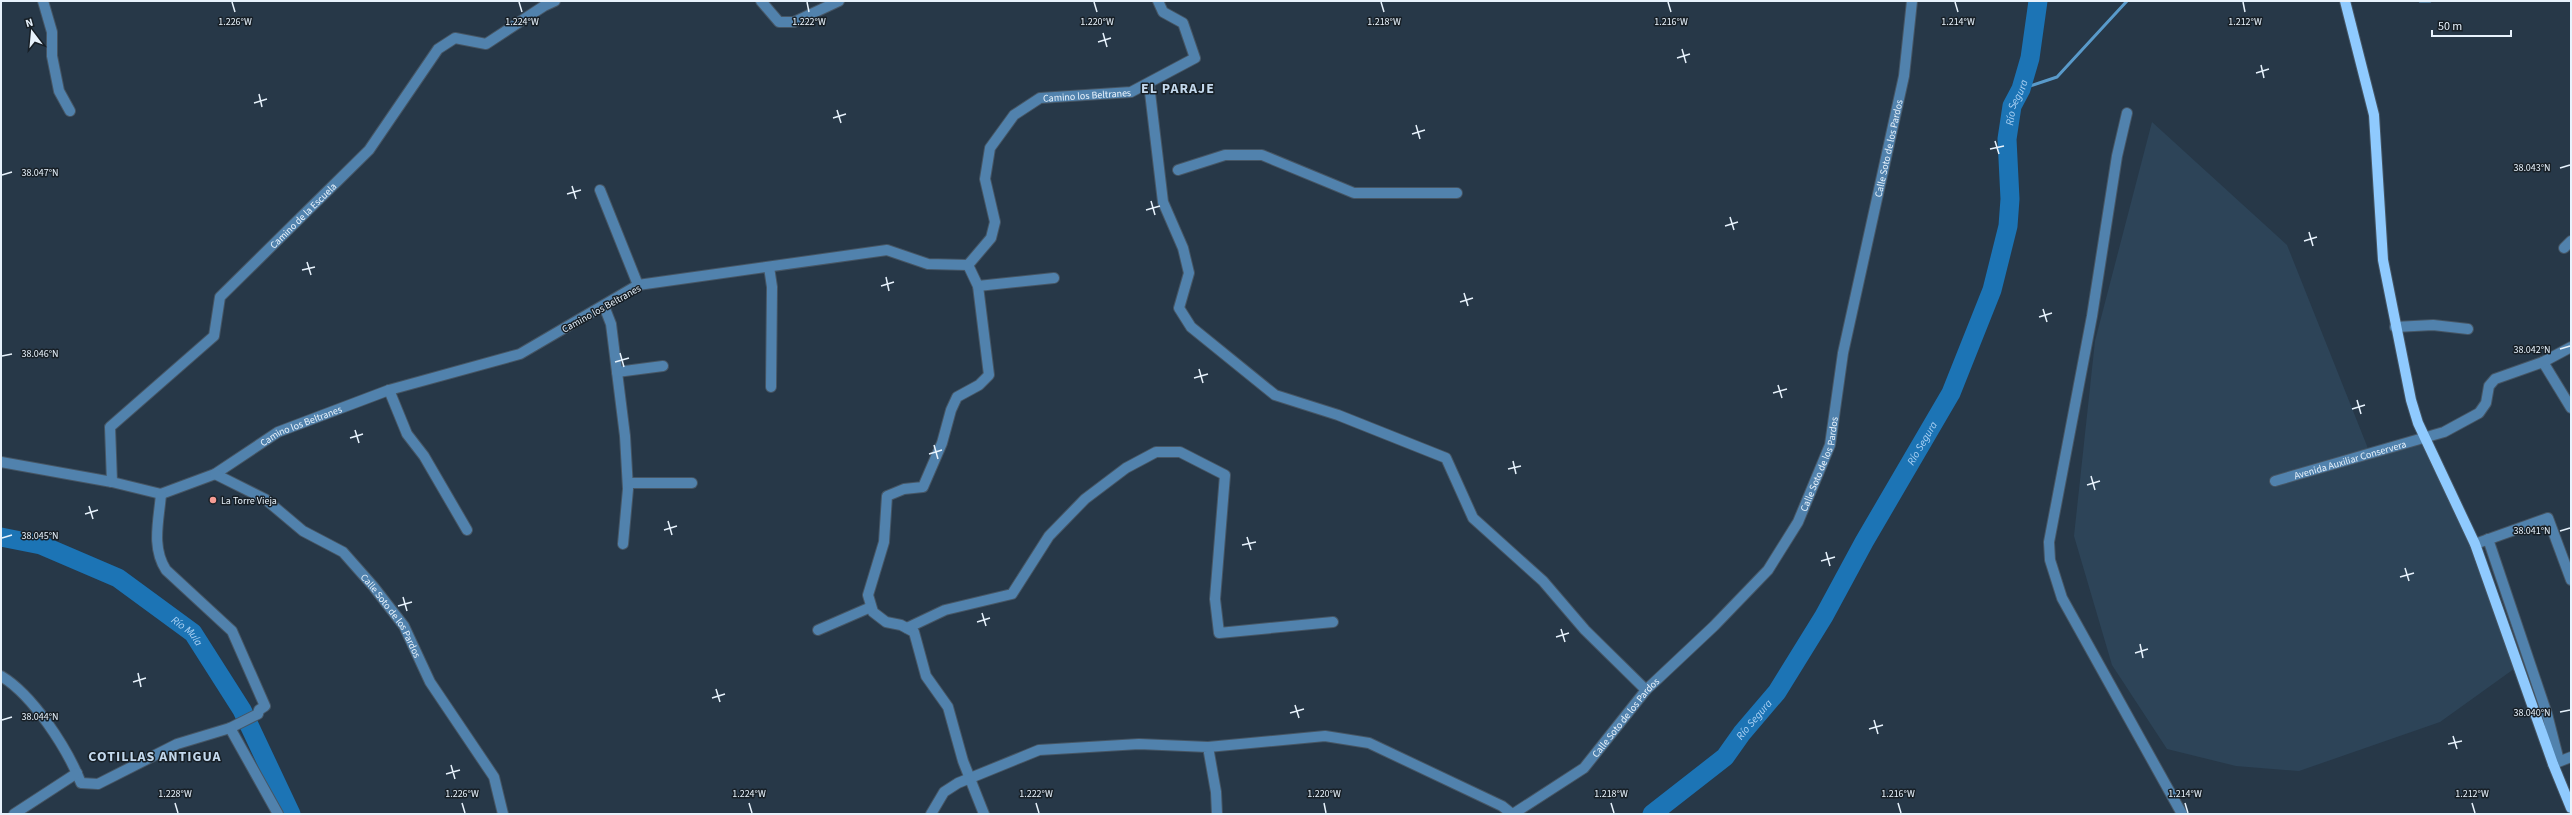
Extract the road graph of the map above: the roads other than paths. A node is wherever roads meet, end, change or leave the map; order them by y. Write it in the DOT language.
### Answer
graph roads {
  1 [pos="43,1"];
  2 [pos="555,1"];
  3 [pos="761,1"];
  4 [pos="839,1"];
  5 [pos="1158,1"];
  6 [pos="1912,1"];
  7 [pos="2345,1"];
  8 [pos="1149,84"];
  9 [pos="70,111"];
  10 [pos="2127,113"];
  11 [pos="1178,170"];
  12 [pos="600,190"];
  13 [pos="1457,193"];
  14 [pos="968,265"];
  15 [pos="769,267"];
  16 [pos="1054,278"];
  17 [pos="638,286"];
  18 [pos="978,286"];
  19 [pos="604,306"];
  20 [pos="2395,326"];
  21 [pos="2468,329"];
  22 [pos="2571,348"];
  23 [pos="2543,362"];
  24 [pos="662,366"];
  25 [pos="617,372"];
  26 [pos="771,387"];
  27 [pos="389,390"];
  28 [pos="2571,408"];
  29 [pos="2425,437"];
  30 [pos="1,462"];
  31 [pos="215,474"];
  32 [pos="2275,481"];
  33 [pos="112,482"];
  34 [pos="628,483"];
  35 [pos="692,483"];
  36 [pos="161,494"];
  37 [pos="467,530"];
  38 [pos="2488,539"];
  39 [pos="623,544"];
  40 [pos="2475,544"];
  41 [pos="2571,580"];
  42 [pos="871,607"];
  43 [pos="1333,622"];
  44 [pos="907,628"];
  45 [pos="818,630"];
  46 [pos="1,676"];
  47 [pos="1646,690"];
  48 [pos="230,728"];
  49 [pos="1208,747"];
  50 [pos="2571,757"];
  51 [pos="2556,763"];
  52 [pos="77,773"];
  53 [pos="970,778"];
  54 [pos="2571,808"];
  55 [pos="14,814"];
  56 [pos="278,814"];
  57 [pos="503,814"];
  58 [pos="931,814"];
  59 [pos="984,814"];
  60 [pos="1217,814"];
  61 [pos="1512,814"];
  62 [pos="2182,814"];
  1 -- 9 [label="street"];
  2 -- 33 [label="street, Camino de la Escuela"];
  3 -- 4 [label="street"];
  5 -- 8 [label="street, Camino los Beltranes"];
  6 -- 47 [label="street, Calle Soto de los Pardos"];
  7 -- 20 [label="main road"];
  8 -- 14 [label="street, Camino los Beltranes"];
  8 -- 47 [label="street"];
  10 -- 62 [label="street"];
  11 -- 13 [label="street"];
  12 -- 17 [label="street"];
  14 -- 15 [label="street, Camino los Beltranes"];
  14 -- 18 [label="street"];
  15 -- 17 [label="street, Camino los Beltranes"];
  15 -- 26 [label="street"];
  16 -- 18 [label="street"];
  17 -- 19 [label="street, Camino los Beltranes"];
  18 -- 42 [label="street"];
  19 -- 25 [label="street"];
  19 -- 27 [label="street, Camino los Beltranes"];
  20 -- 21 [label="street"];
  20 -- 29 [label="main road"];
  22 -- 23 [label="street"];
  23 -- 28 [label="street"];
  23 -- 29 [label="street, Avenida Auxiliar Conservera"];
  24 -- 25 [label="street"];
  25 -- 34 [label="street"];
  27 -- 31 [label="street, Camino los Beltranes"];
  27 -- 37 [label="street"];
  29 -- 32 [label="street, Avenida Auxiliar Conservera"];
  29 -- 40 [label="main road"];
  30 -- 33 [label="street"];
  31 -- 36 [label="street, Camino los Beltranes"];
  31 -- 57 [label="street, Calle Soto de los Pardos"];
  33 -- 36 [label="street"];
  34 -- 35 [label="street"];
  34 -- 39 [label="street"];
  36 -- 48 [label="street"];
  38 -- 40 [label="street"];
  38 -- 41 [label="street"];
  38 -- 51 [label="street"];
  40 -- 51 [label="main road"];
  42 -- 44 [label="street"];
  42 -- 45 [label="street"];
  43 -- 44 [label="street"];
  44 -- 53 [label="street"];
  46 -- 52 [label="street"];
  47 -- 61 [label="street, Calle Soto de los Pardos"];
  48 -- 52 [label="street"];
  48 -- 56 [label="street"];
  49 -- 53 [label="street"];
  49 -- 60 [label="street"];
  49 -- 61 [label="street"];
  50 -- 51 [label="street"];
  51 -- 54 [label="main road"];
  52 -- 55 [label="street"];
  53 -- 58 [label="street"];
  53 -- 59 [label="street"];
}
